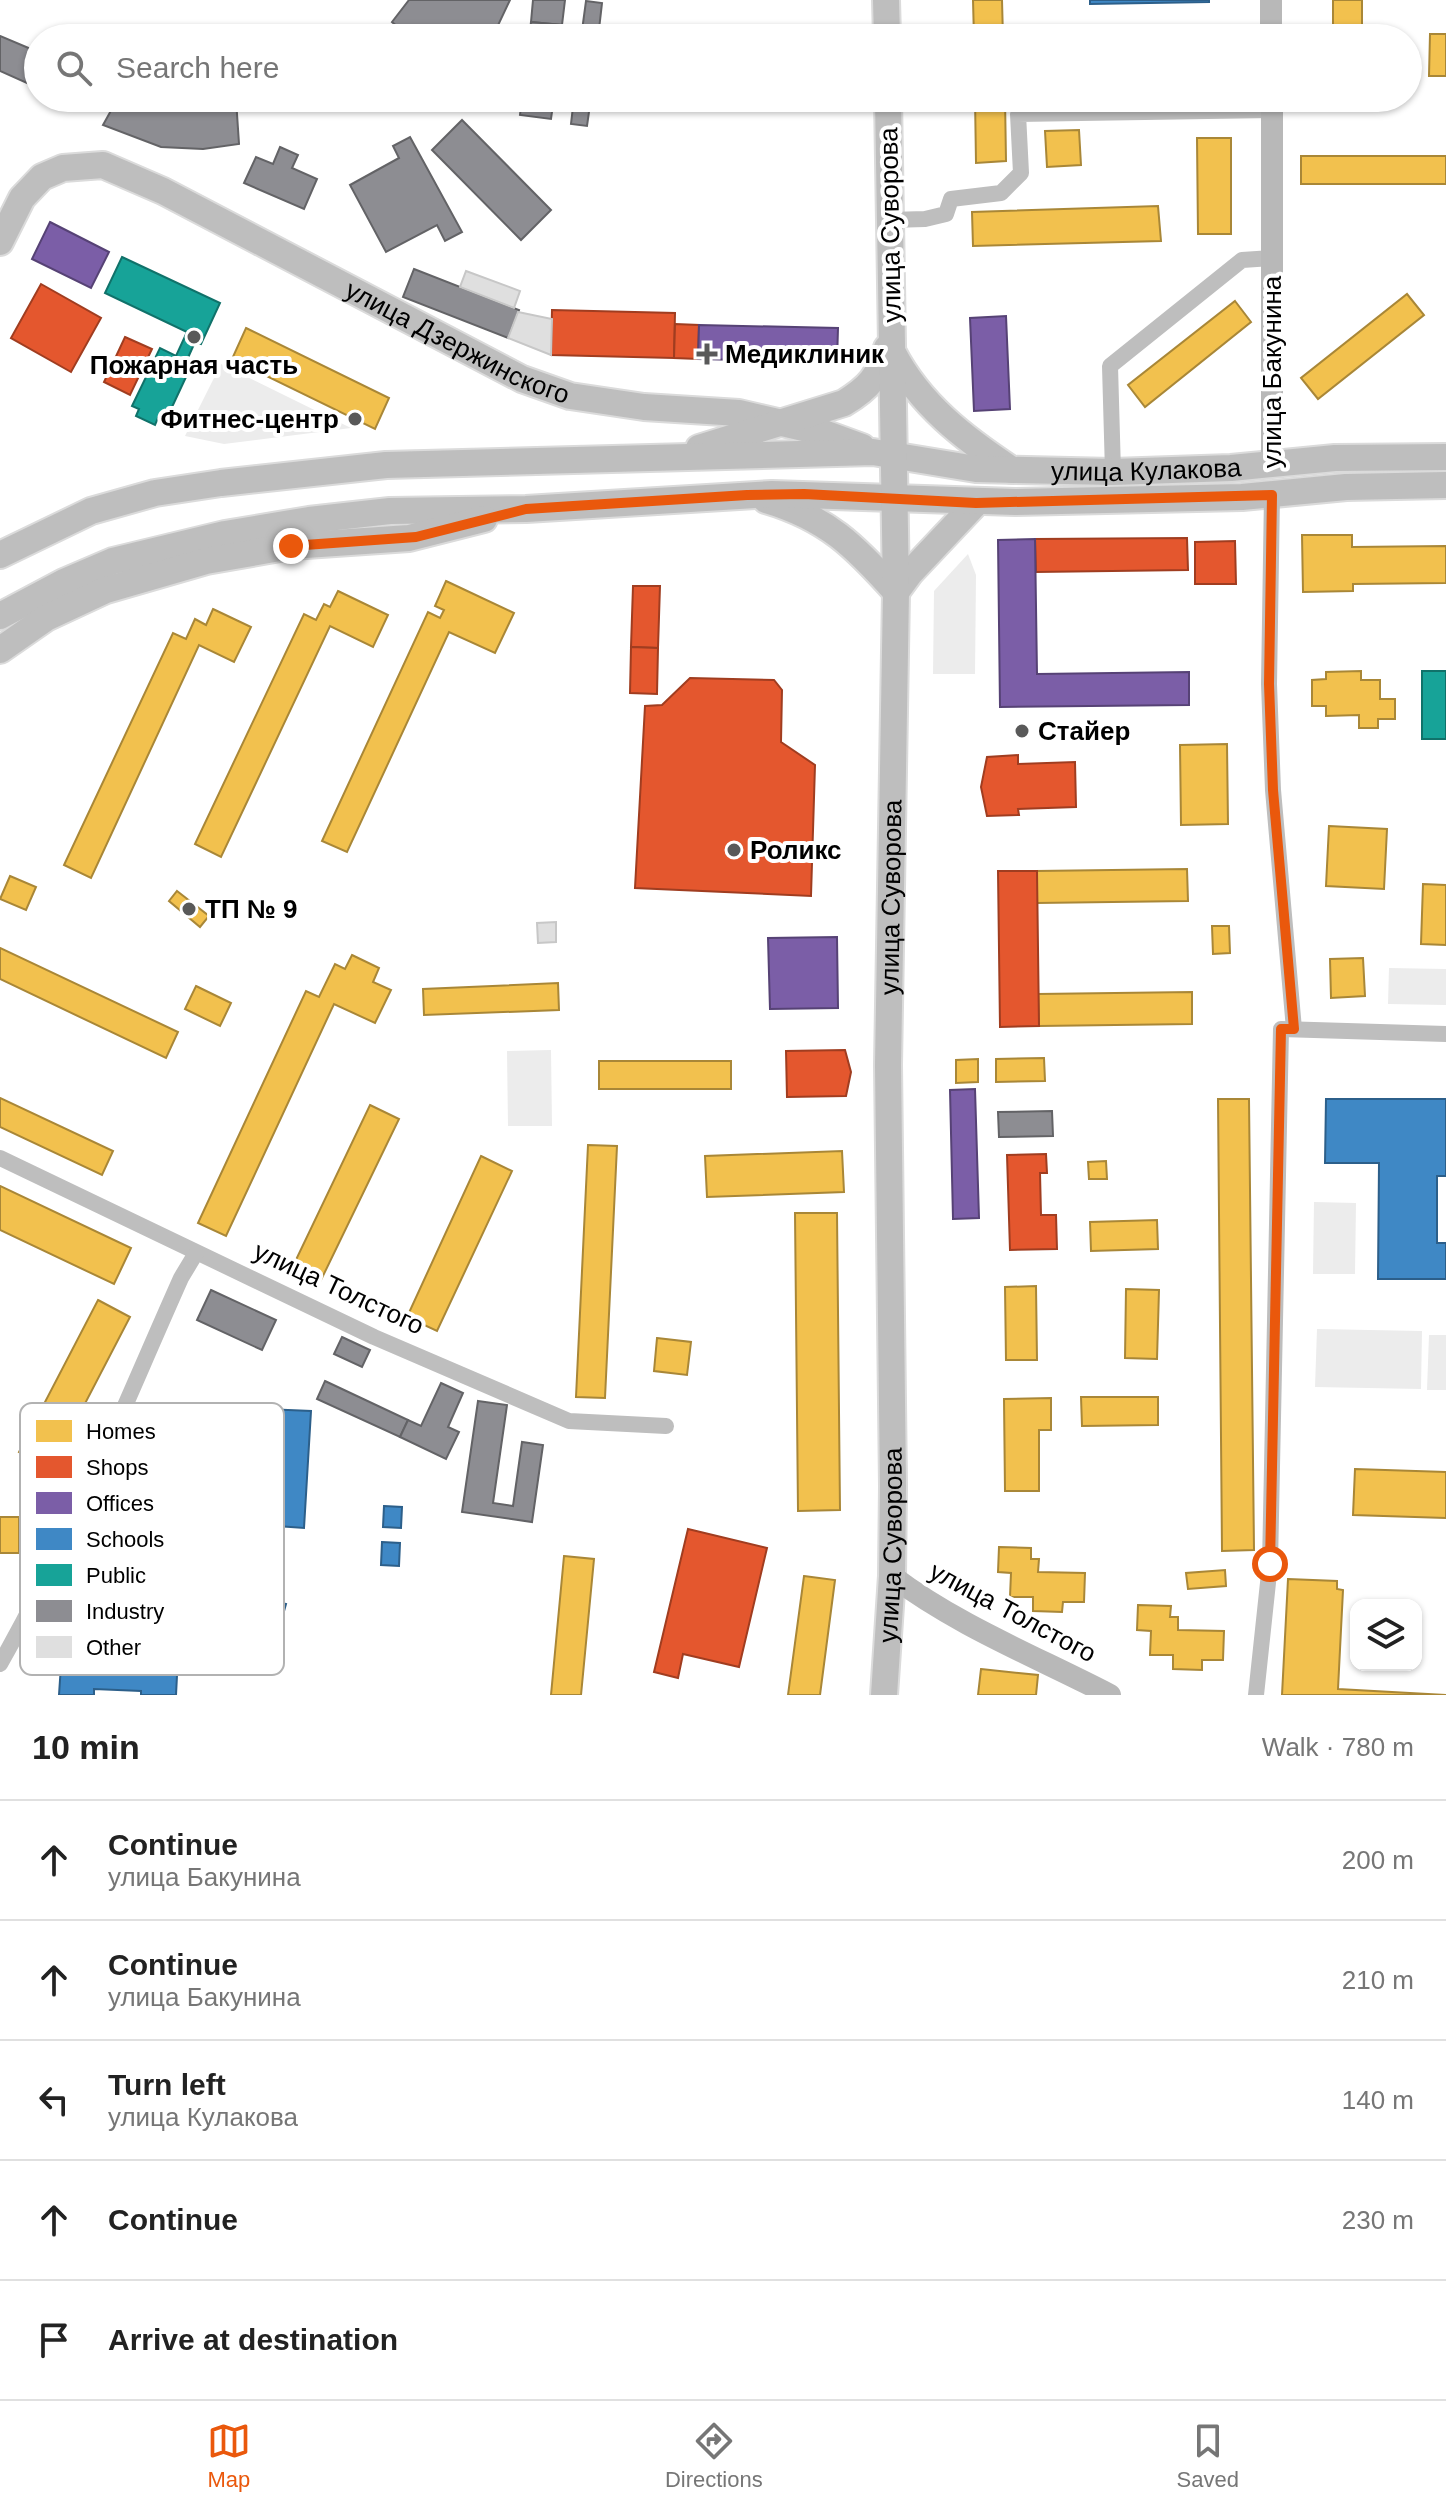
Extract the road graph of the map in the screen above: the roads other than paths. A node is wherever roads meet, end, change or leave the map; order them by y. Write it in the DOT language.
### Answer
graph roads {
  1 [pos="886,0"];
  2 [pos="1271,0"];
  3 [pos="887,24"];
  4 [pos="1271,24"];
  5 [pos="888,112"];
  6 [pos="1069,112"];
  7 [pos="1272,112"];
  8 [pos="890,220"];
  9 [pos="0,242"];
  10 [pos="1272,258"];
  11 [pos="892,343"];
  12 [pos="778,423"];
  13 [pos="883,454"];
  14 [pos="1446,457"];
  15 [pos="669,458"];
  16 [pos="1272,464"];
  17 [pos="1015,472"];
  18 [pos="1113,472"];
  19 [pos="1446,485"];
  20 [pos="747,495"];
  21 [pos="1272,495"];
  22 [pos="893,498"];
  23 [pos="976,503"];
  24 [pos="526,509"];
  25 [pos="0,555"];
  26 [pos="896,592"];
  27 [pos="0,616"];
  28 [pos="0,650"];
  29 [pos="1287,1029"];
  30 [pos="1446,1034"];
  31 [pos="0,1158"];
  32 [pos="196,1253"];
  33 [pos="125,1403"];
  34 [pos="666,1426"];
  35 [pos="892,1576"];
  36 [pos="20,1626"];
  37 [pos="0,1664"];
  38 [pos="884,1695"];
  39 [pos="1110,1695"];
  40 [pos="1256,1695"];
  1 -- 3 [label="main road"];
  2 -- 4 [label="street"];
  5 -- 8 [label="main road, улица Суворова"];
  6 -- 8 [label="street"];
  7 -- 10 [label="street, улица Бакунина"];
  8 -- 11 [label="main road, улица Суворова"];
  9 -- 12 [label="main road, улица Дзержинского"];
  10 -- 16 [label="street, улица Бакунина"];
  10 -- 18 [label="street"];
  11 -- 12 [label="main road"];
  11 -- 13 [label="main road, улица Суворова"];
  11 -- 17 [label="main road"];
  12 -- 13 [label="main road, улица Дзержинского"];
  12 -- 15 [label="main road"];
  13 -- 15 [label="main road"];
  13 -- 17 [label="main road, улица Кулакова"];
  13 -- 22 [label="main road, улица Суворова"];
  14 -- 16 [label="main road, улица Кулакова"];
  15 -- 25 [label="main road"];
  16 -- 18 [label="main road, улица Кулакова"];
  16 -- 21 [label="main road, улица Бакунина"];
  17 -- 18 [label="main road, улица Кулакова"];
  19 -- 21 [label="main road, улица Кулакова"];
  20 -- 22 [label="main road, улица Кулакова"];
  20 -- 24 [label="main road, улица Кулакова"];
  20 -- 26 [label="main road"];
  21 -- 23 [label="main road, улица Кулакова"];
  21 -- 29 [label="street, улица Бакунина"];
  22 -- 23 [label="main road, улица Кулакова"];
  22 -- 26 [label="main road, улица Суворова"];
  23 -- 26 [label="main road"];
  24 -- 27 [label="main road"];
  24 -- 28 [label="main road"];
  26 -- 35 [label="main road, улица Суворова"];
  29 -- 30 [label="street"];
  29 -- 40 [label="street, улица Бакунина"];
  31 -- 32 [label="street, улица Толстого"];
  32 -- 33 [label="street"];
  32 -- 34 [label="street, улица Толстого"];
  35 -- 38 [label="main road, улица Суворова"];
  35 -- 39 [label="street, улица Толстого"];
  36 -- 37 [label="street"];
}
